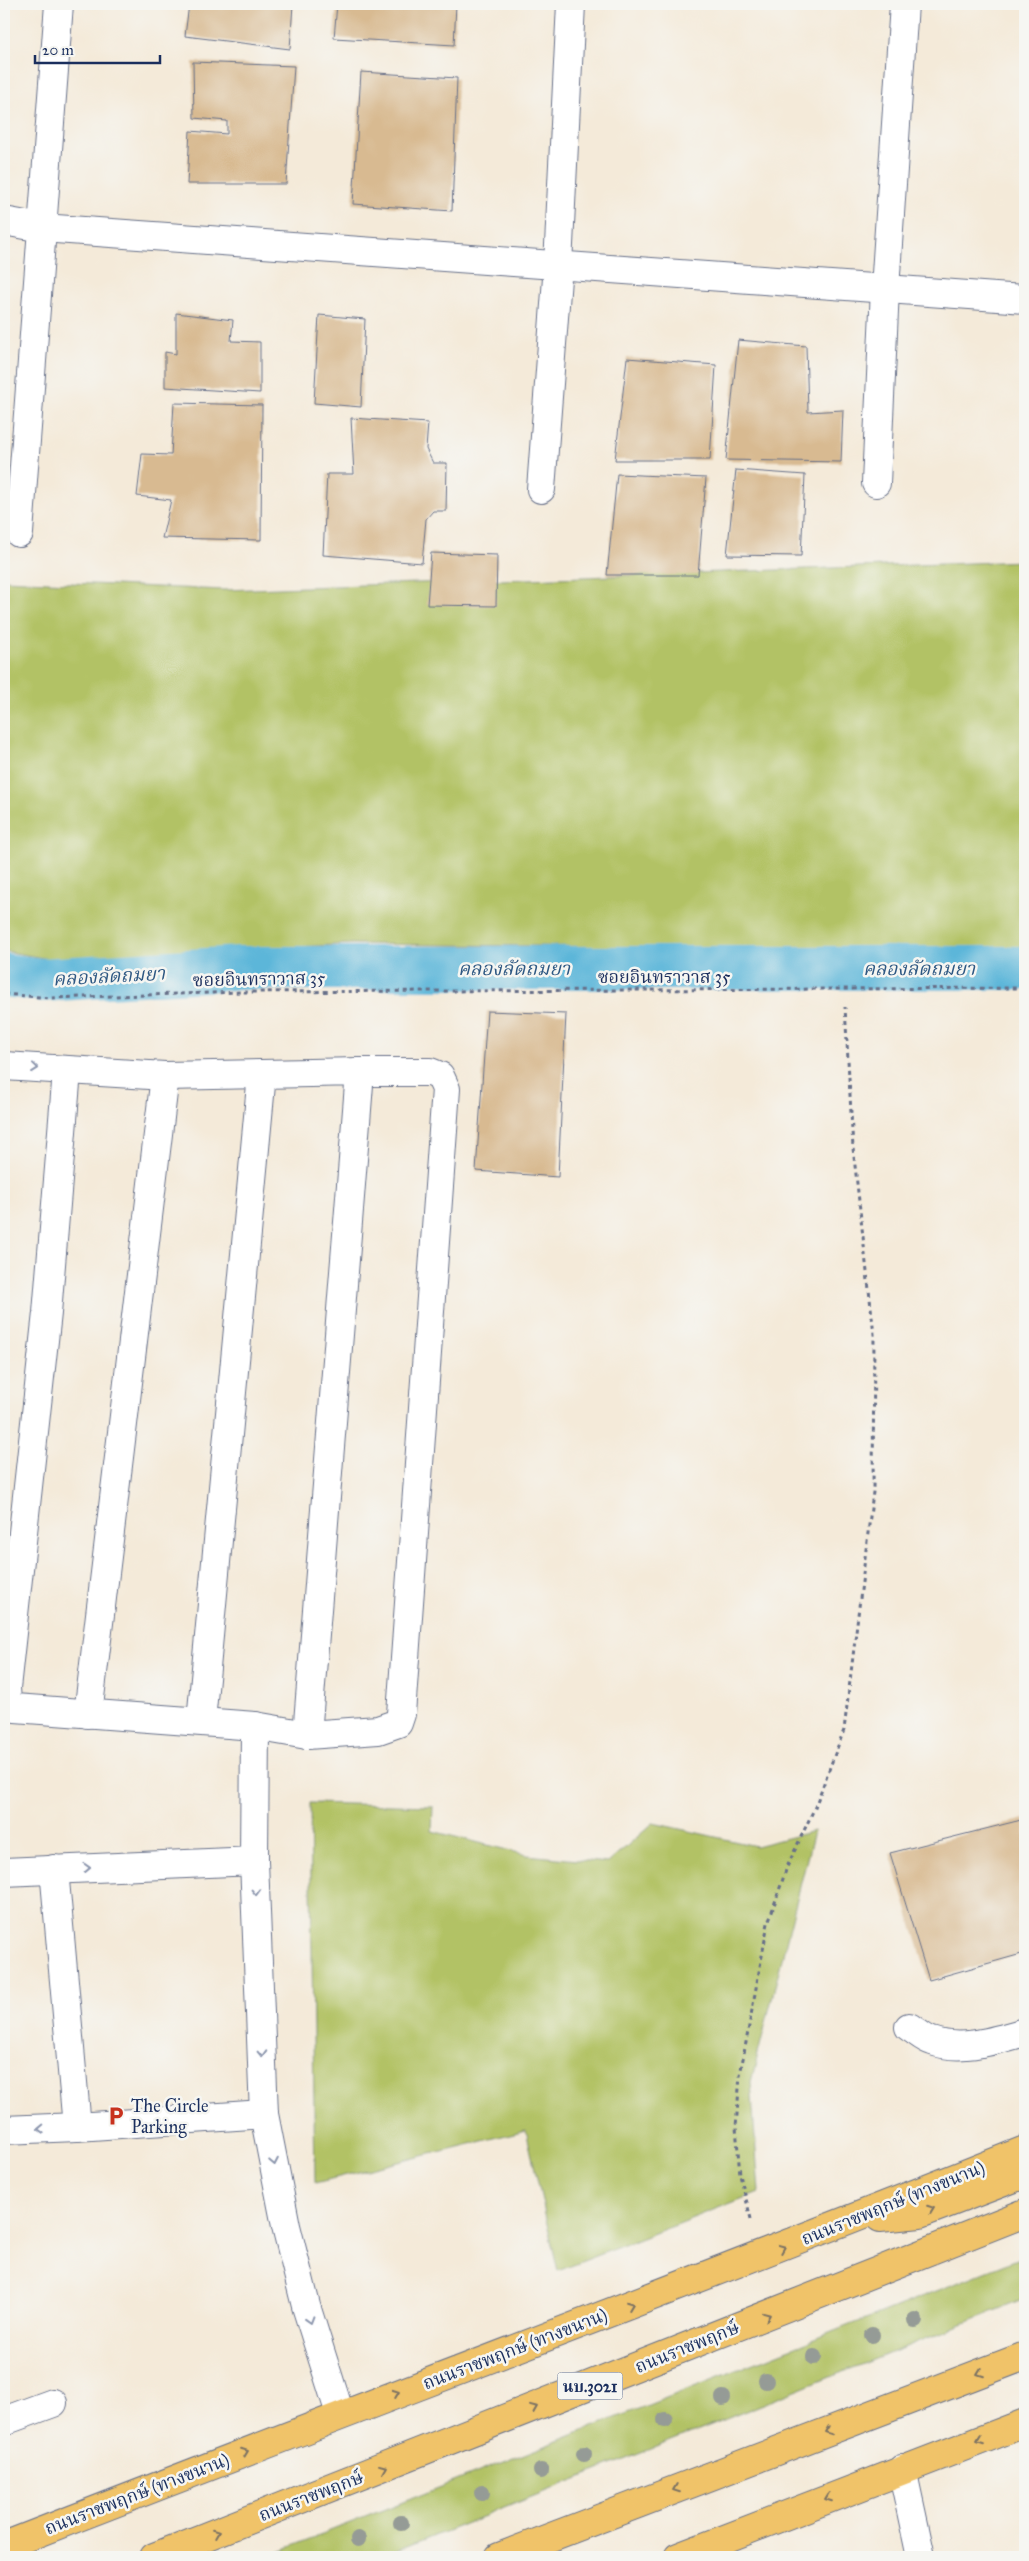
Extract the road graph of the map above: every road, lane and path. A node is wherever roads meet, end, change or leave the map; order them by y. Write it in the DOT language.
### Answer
graph roads {
  1 [pos="59,4"];
  2 [pos="570,4"];
  3 [pos="904,4"];
  4 [pos="4,221"];
  5 [pos="42,228"];
  6 [pos="558,265"];
  7 [pos="885,289"];
  8 [pos="1025,299"];
  9 [pos="876,483"];
  10 [pos="540,489"];
  11 [pos="13,493"];
  12 [pos="19,533"];
  13 [pos="1025,988"];
  14 [pos="4,994"];
  15 [pos="845,1007"];
  16 [pos="4,1066"];
  17 [pos="67,1071"];
  18 [pos="360,1072"];
  19 [pos="262,1074"];
  20 [pos="165,1076"];
  21 [pos="88,1714"];
  22 [pos="201,1721"];
  23 [pos="255,1726"];
  24 [pos="307,1735"];
  25 [pos="254,1861"];
  26 [pos="54,1869"];
  27 [pos="4,1872"];
  28 [pos="909,2027"];
  29 [pos="1025,2032"];
  30 [pos="264,2114"];
  31 [pos="77,2127"];
  32 [pos="4,2130"];
  33 [pos="1025,2150"];
  34 [pos="1025,2174"];
  35 [pos="1025,2213"];
  36 [pos="849,2221"];
  37 [pos="760,2256"];
  38 [pos="1025,2356"];
  39 [pos="52,2404"];
  40 [pos="340,2414"];
  41 [pos="4,2421"];
  42 [pos="1025,2422"];
  43 [pos="902,2469"];
  44 [pos="4,2546"];
  45 [pos="154,2557"];
  46 [pos="499,2557"];
  47 [pos="678,2557"];
  48 [pos="921,2557"];
  1 -- 5 [label="street"];
  2 -- 6 [label="street"];
  3 -- 7 [label="street"];
  4 -- 5 [label="street"];
  5 -- 6 [label="street"];
  5 -- 11 [label="street"];
  6 -- 7 [label="street"];
  6 -- 10 [label="street"];
  7 -- 8 [label="street"];
  7 -- 9 [label="street"];
  11 -- 12 [label="street"];
  13 -- 14 [label="path, ซอยอินทราวาส 35"];
  15 -- 37 [label="path"];
  16 -- 17 [label="street, one-way"];
  17 -- 20 [label="street"];
  17 -- 21 [label="street"];
  18 -- 19 [label="street"];
  18 -- 24 [label="street"];
  18 -- 24 [label="street"];
  19 -- 20 [label="street"];
  19 -- 22 [label="street"];
  20 -- 21 [label="street"];
  21 -- 22 [label="street"];
  22 -- 23 [label="street"];
  23 -- 24 [label="street"];
  23 -- 25 [label="street"];
  26 -- 25 [label="street, one-way"];
  25 -- 30 [label="street, one-way"];
  26 -- 27 [label="street"];
  26 -- 31 [label="street"];
  28 -- 29 [label="street"];
  30 -- 31 [label="street"];
  30 -- 40 [label="street, one-way"];
  31 -- 32 [label="street, one-way"];
  33 -- 36 [label="main road, ถนนราชพฤกษ์ (ทางขนาน)"];
  36 -- 34 [label="main road, one-way"];
  45 -- 35 [label="main road, ถนนราชพฤกษ์ / นบ.3021, one-way"];
  37 -- 36 [label="main road, ถนนราชพฤกษ์ (ทางขนาน), one-way"];
  40 -- 37 [label="main road, ถนนราชพฤกษ์ (ทางขนาน), one-way"];
  38 -- 46 [label="main road, one-way"];
  39 -- 41 [label="street"];
  44 -- 40 [label="main road, ถนนราชพฤกษ์ (ทางขนาน), one-way"];
  42 -- 43 [label="main road, one-way"];
  43 -- 47 [label="main road, one-way"];
  43 -- 48 [label="street"];
}
